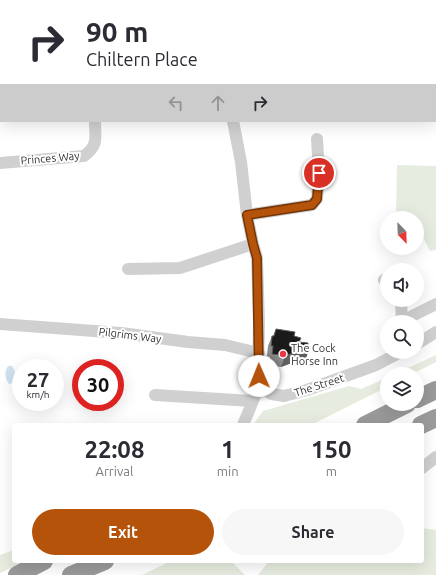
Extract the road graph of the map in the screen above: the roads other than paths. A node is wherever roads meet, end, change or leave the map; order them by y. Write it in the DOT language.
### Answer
graph roads {
  1 [pos="95,122"];
  2 [pos="233,122"];
  3 [pos="317,139"];
  4 [pos="0,162"];
  5 [pos="0,166"];
  6 [pos="247,215"];
  7 [pos="253,244"];
  8 [pos="128,269"];
  9 [pos="436,304"];
  10 [pos="415,315"];
  11 [pos="0,324"];
  12 [pos="436,332"];
  13 [pos="424,340"];
  14 [pos="259,353"];
  15 [pos="388,359"];
  16 [pos="259,376"];
  17 [pos="436,390"];
  18 [pos="155,395"];
  19 [pos="424,396"];
  20 [pos="252,401"];
  21 [pos="393,411"];
  22 [pos="436,418"];
  23 [pos="244,423"];
  24 [pos="369,423"];
  25 [pos="424,424"];
  26 [pos="436,458"];
  27 [pos="424,467"];
  28 [pos="40,563"];
  29 [pos="100,563"];
  30 [pos="17,575"];
  31 [pos="71,575"];
  1 -- 4 [label="street, Princes Way"];
  2 -- 6 [label="street"];
  3 -- 6 [label="street"];
  4 -- 5 [label="street"];
  6 -- 7 [label="street"];
  7 -- 8 [label="street"];
  7 -- 14 [label="street"];
  9 -- 10 [label="street"];
  11 -- 14 [label="street, Pilgrims Way"];
  12 -- 13 [label="street"];
  14 -- 16 [label="street"];
  15 -- 16 [label="street, The Street"];
  16 -- 20 [label="street"];
  17 -- 19 [label="highway"];
  18 -- 20 [label="street"];
  20 -- 23 [label="street"];
  21 -- 24 [label="highway"];
  22 -- 25 [label="highway"];
  26 -- 27 [label="street"];
  28 -- 30 [label="highway"];
  29 -- 31 [label="highway"];
}
